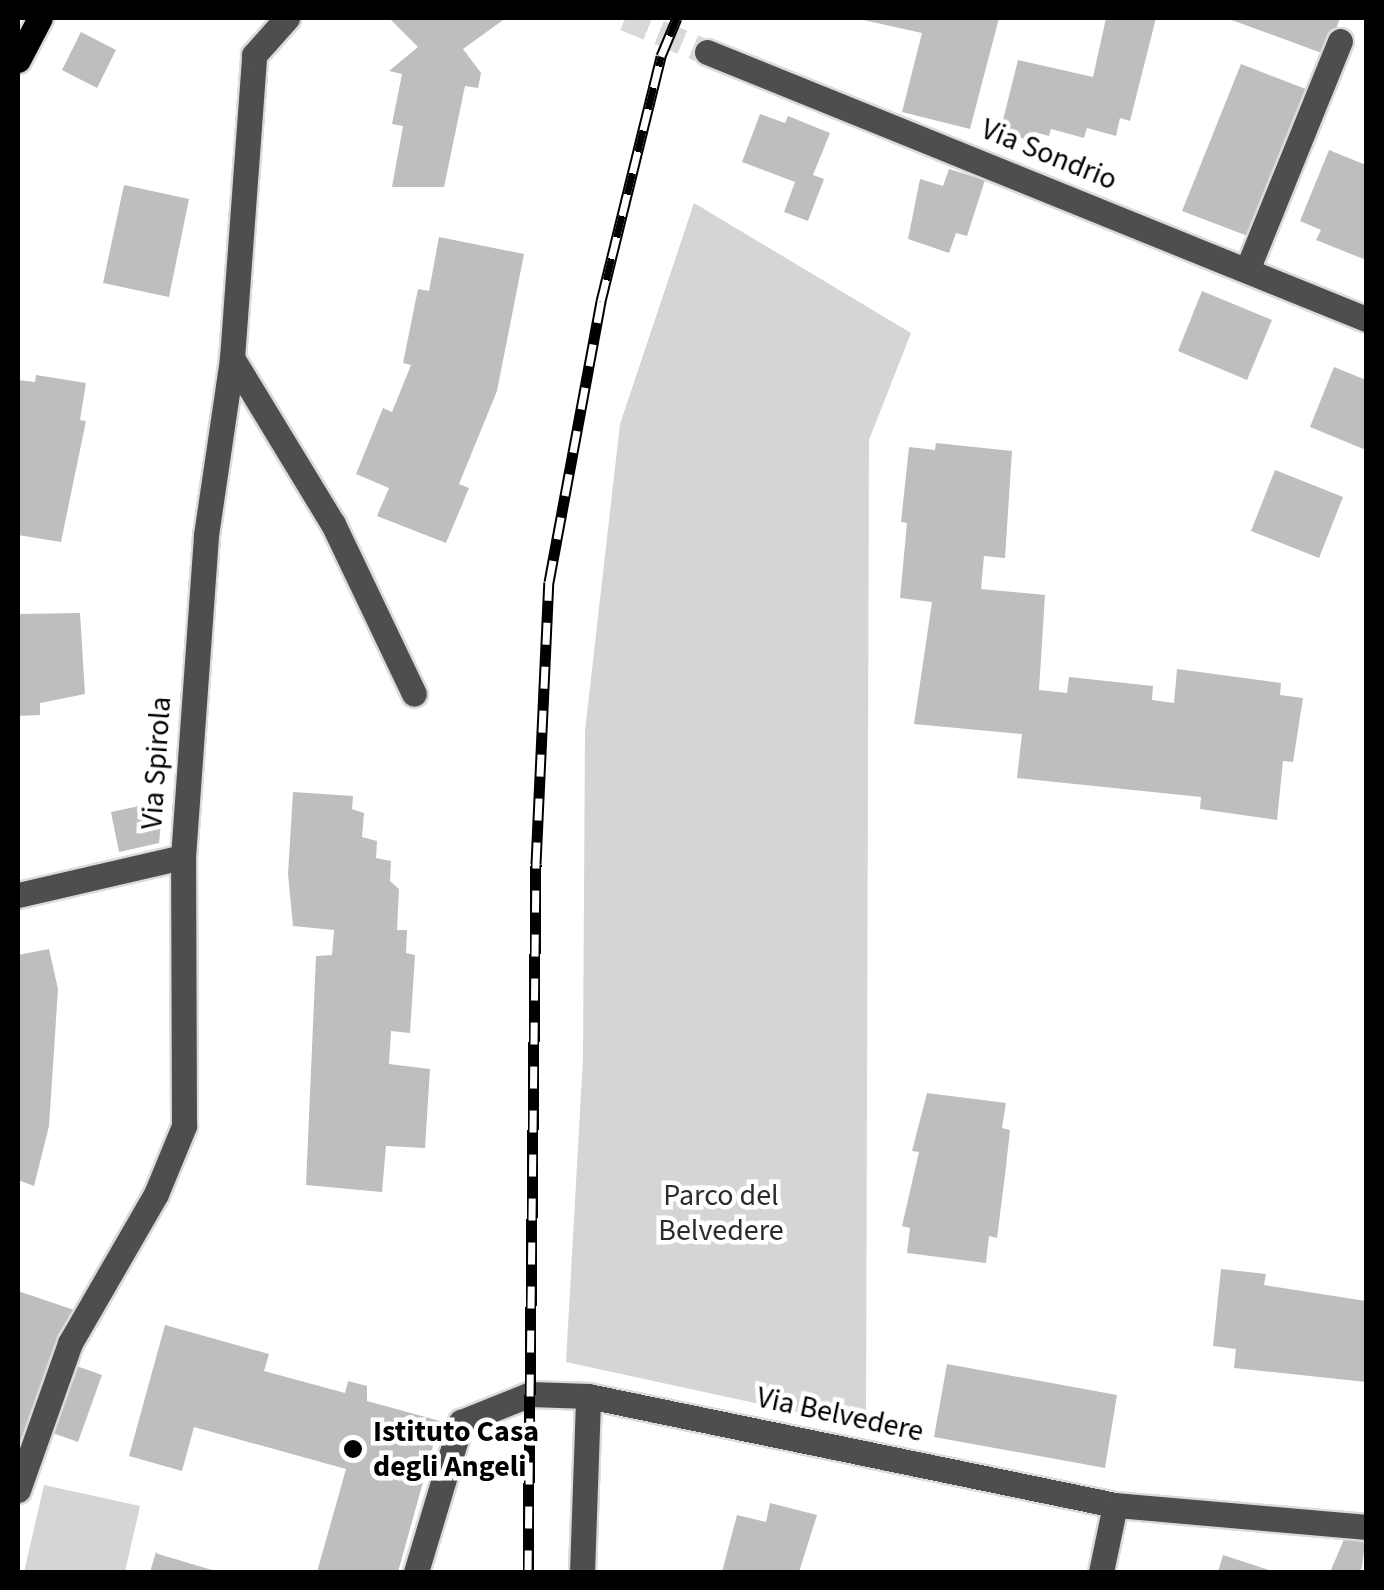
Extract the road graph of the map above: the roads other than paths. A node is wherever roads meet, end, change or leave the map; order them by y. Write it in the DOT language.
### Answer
graph roads {
  1 [pos="40,18"];
  2 [pos="287,18"];
  3 [pos="1340,41"];
  4 [pos="708,52"];
  5 [pos="18,60"];
  6 [pos="1247,270"];
  7 [pos="1366,319"];
  8 [pos="232,358"];
  9 [pos="414,694"];
  10 [pos="183,858"];
  11 [pos="18,895"];
  12 [pos="588,1396"];
  13 [pos="18,1490"];
  14 [pos="1115,1506"];
  15 [pos="1366,1527"];
  16 [pos="416,1572"];
  17 [pos="582,1572"];
  18 [pos="1101,1572"];
  1 -- 5 [label="main road"];
  2 -- 8 [label="street, Via Spirola"];
  3 -- 6 [label="street"];
  4 -- 6 [label="street, Via Sondrio"];
  6 -- 7 [label="street, Via Sondrio"];
  8 -- 9 [label="street"];
  8 -- 10 [label="street, Via Spirola"];
  10 -- 11 [label="street"];
  10 -- 13 [label="street, Via Spirola"];
  12 -- 14 [label="street, Via Belvedere"];
  12 -- 16 [label="street, Via Belvedere"];
  12 -- 17 [label="street"];
  14 -- 15 [label="street, Via Belvedere"];
  14 -- 18 [label="street"];
}
